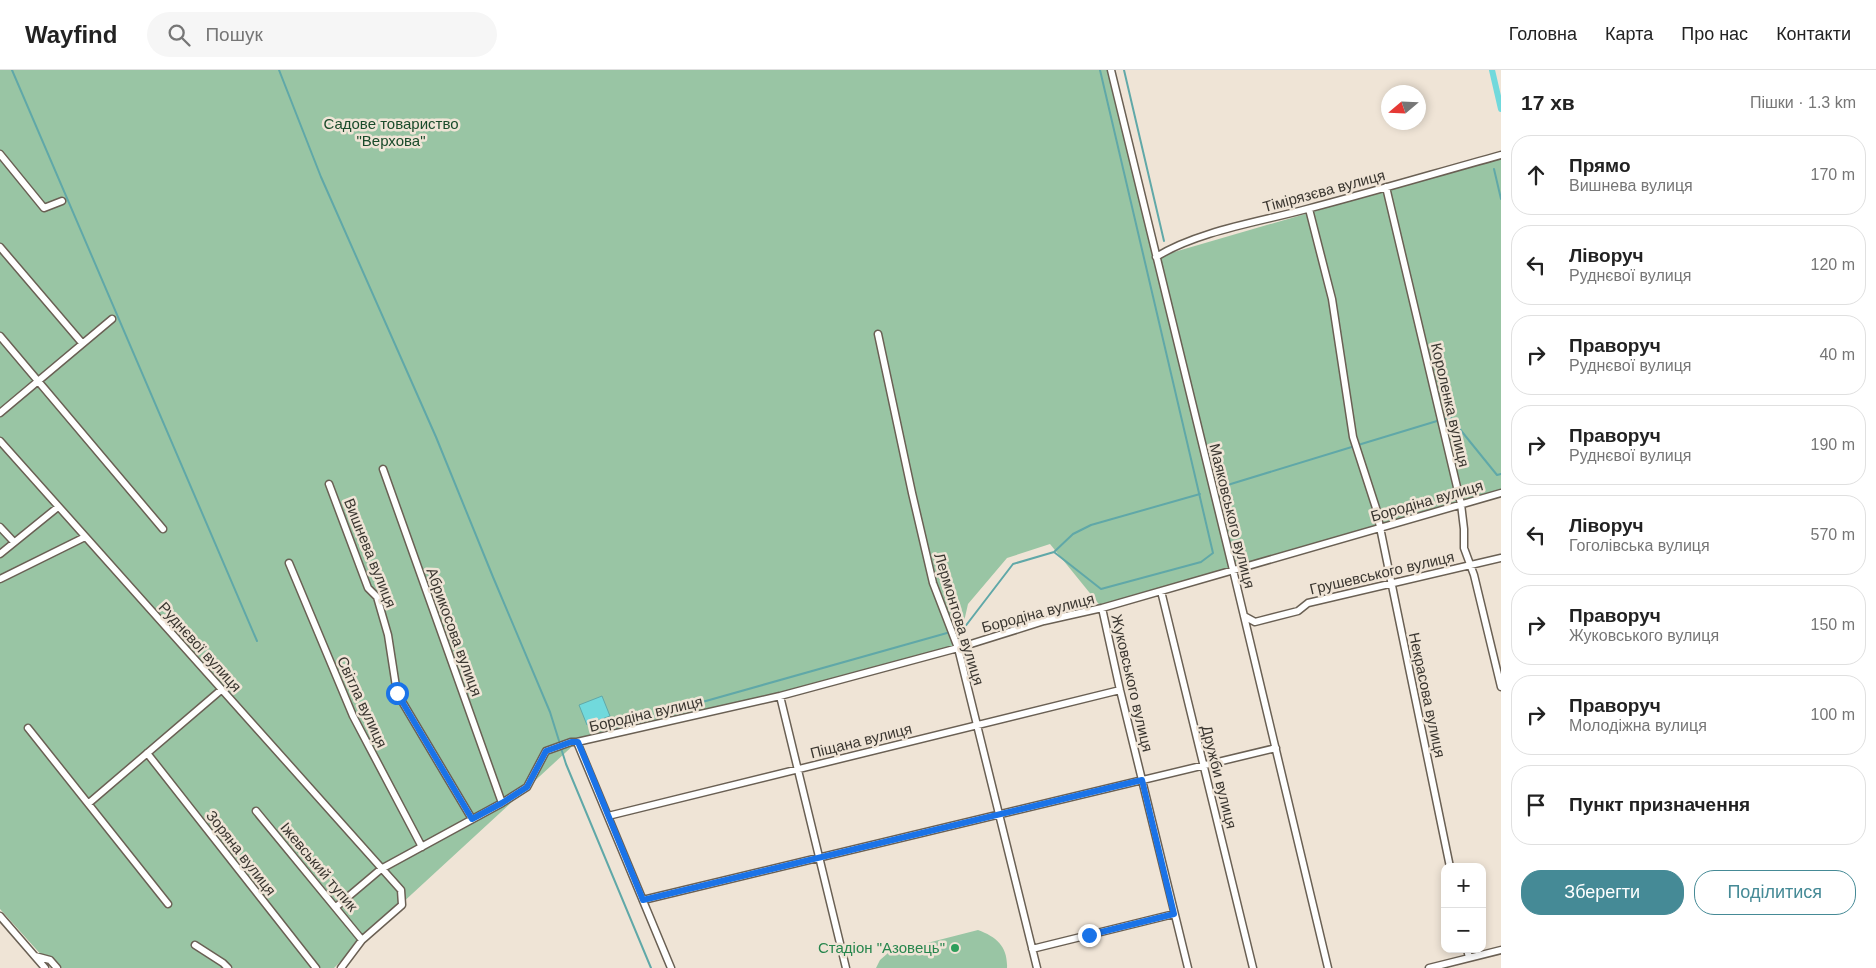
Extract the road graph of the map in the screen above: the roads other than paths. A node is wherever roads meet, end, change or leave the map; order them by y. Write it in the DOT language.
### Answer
graph roads {
  1 [pos="1111,70"];
  2 [pos="0,154"];
  3 [pos="1501,155"];
  4 [pos="1386,187"];
  5 [pos="62,201"];
  6 [pos="1309,208"];
  7 [pos="0,247"];
  8 [pos="1156,257"];
  9 [pos="112,319"];
  10 [pos="878,334"];
  11 [pos="0,336"];
  12 [pos="82,343"];
  13 [pos="38,381"];
  14 [pos="0,413"];
  15 [pos="0,441"];
  16 [pos="383,469"];
  17 [pos="329,484"];
  18 [pos="1501,493"];
  19 [pos="1461,504"];
  20 [pos="58,507"];
  21 [pos="0,527"];
  22 [pos="1379,528"];
  23 [pos="162,529"];
  24 [pos="85,537"];
  25 [pos="14,542"];
  26 [pos="0,554"];
  27 [pos="1501,558"];
  28 [pos="289,563"];
  29 [pos="1470,565"];
  30 [pos="1233,570"];
  31 [pos="0,578"];
  32 [pos="1391,585"];
  33 [pos="1161,591"];
  34 [pos="1102,608"];
  35 [pos="1244,616"];
  36 [pos="958,648"];
  37 [pos="1501,687"];
  38 [pos="221,690"];
  39 [pos="1120,690"];
  40 [pos="780,696"];
  41 [pos="977,726"];
  42 [pos="28,728"];
  43 [pos="574,742"];
  44 [pos="1276,748"];
  45 [pos="147,753"];
  46 [pos="1204,766"];
  47 [pos="798,770"];
  48 [pos="1142,780"];
  49 [pos="89,803"];
  50 [pos="502,803"];
  51 [pos="256,811"];
  52 [pos="998,814"];
  53 [pos="608,816"];
  54 [pos="472,819"];
  55 [pos="422,847"];
  56 [pos="820,857"];
  57 [pos="1449,863"];
  58 [pos="381,870"];
  59 [pos="643,900"];
  60 [pos="168,904"];
  61 [pos="336,907"];
  62 [pos="1174,914"];
  63 [pos="0,916"];
  64 [pos="362,940"];
  65 [pos="195,945"];
  66 [pos="1032,949"];
  67 [pos="1501,950"];
  68 [pos="1468,953"];
  69 [pos="35,956"];
  70 [pos="1469,958"];
  71 [pos="1458,964"];
  72 [pos="45,968"];
  73 [pos="57,968"];
  74 [pos="228,968"];
  75 [pos="316,968"];
  76 [pos="341,968"];
  77 [pos="671,968"];
  78 [pos="846,968"];
  79 [pos="1036,968"];
  80 [pos="1188,968"];
  81 [pos="1253,968"];
  82 [pos="1328,968"];
  83 [pos="1429,968"];
  1 -- 8 [label="street, Маяковського вулиця"];
  2 -- 5 [label="street"];
  3 -- 4 [label="street, Тімірязєва вулиця"];
  4 -- 6 [label="street, Тімірязєва вулиця"];
  4 -- 19 [label="street, Короленка вулиця"];
  6 -- 8 [label="street, Тімірязєва вулиця"];
  6 -- 22 [label="street, Некрасова вулиця"];
  7 -- 12 [label="street"];
  8 -- 30 [label="street, Маяковського вулиця"];
  9 -- 12 [label="street"];
  10 -- 36 [label="street, Лермонтова вулиця"];
  11 -- 13 [label="street"];
  12 -- 13 [label="street"];
  13 -- 14 [label="street"];
  13 -- 23 [label="street"];
  15 -- 20 [label="street, Руднєвої вулиця"];
  16 -- 50 [label="street, Абрикосова вулиця"];
  17 -- 54 [label="street, Вишнева вулиця"];
  18 -- 19 [label="street, Бородіна вулиця"];
  19 -- 22 [label="street, Бородіна вулиця"];
  19 -- 29 [label="street, Короленка вулиця"];
  20 -- 24 [label="street, Руднєвої вулиця"];
  20 -- 25 [label="street"];
  21 -- 25 [label="street"];
  22 -- 30 [label="street, Бородіна вулиця"];
  22 -- 32 [label="street, Некрасова вулиця"];
  24 -- 31 [label="street"];
  24 -- 38 [label="street, Руднєвої вулиця"];
  25 -- 26 [label="street"];
  27 -- 29 [label="street, Грушевського вулиця"];
  28 -- 55 [label="street, Світла вулиця"];
  29 -- 32 [label="street, Грушевського вулиця"];
  29 -- 37 [label="street, Короленка вулиця"];
  30 -- 33 [label="street, Бородіна вулиця"];
  30 -- 35 [label="street, Маяковського вулиця"];
  32 -- 35 [label="street, Грушевського вулиця"];
  32 -- 57 [label="street, Некрасова вулиця"];
  33 -- 34 [label="street, Бородіна вулиця"];
  33 -- 46 [label="street, Дружби вулиця"];
  34 -- 36 [label="street, Бородіна вулиця"];
  34 -- 39 [label="street, Жуковського вулиця"];
  35 -- 44 [label="street, Маяковського вулиця"];
  36 -- 40 [label="street, Бородіна вулиця"];
  36 -- 41 [label="street, Лермонтова вулиця"];
  38 -- 45 [label="street"];
  38 -- 58 [label="street, Руднєвої вулиця"];
  39 -- 41 [label="street, Піщана вулиця"];
  39 -- 48 [label="street, Жуковського вулиця"];
  40 -- 43 [label="street, Бородіна вулиця"];
  40 -- 47 [label="street"];
  41 -- 47 [label="street, Піщана вулиця"];
  41 -- 52 [label="street, Лермонтова вулиця"];
  42 -- 49 [label="street"];
  43 -- 50 [label="street"];
  43 -- 53 [label="street"];
  44 -- 46 [label="street"];
  44 -- 82 [label="street, Маяковського вулиця"];
  45 -- 49 [label="street"];
  45 -- 75 [label="street, Зоряна вулиця"];
  46 -- 48 [label="street"];
  46 -- 81 [label="street, Дружби вулиця"];
  47 -- 53 [label="street, Піщана вулиця"];
  47 -- 56 [label="street"];
  48 -- 52 [label="street"];
  48 -- 62 [label="street, Жуковського вулиця"];
  49 -- 60 [label="street"];
  50 -- 54 [label="street"];
  51 -- 61 [label="street, Іжевський тупик"];
  52 -- 56 [label="street"];
  52 -- 66 [label="street, Лермонтова вулиця"];
  53 -- 59 [label="street"];
  54 -- 55 [label="street"];
  55 -- 58 [label="street"];
  56 -- 59 [label="street"];
  56 -- 78 [label="street"];
  58 -- 61 [label="street"];
  58 -- 64 [label="street, Руднєвої вулиця"];
  59 -- 77 [label="street"];
  61 -- 64 [label="street, Іжевський тупик"];
  62 -- 66 [label="street"];
  62 -- 80 [label="street, Жуковського вулиця"];
  63 -- 69 [label="street"];
  64 -- 76 [label="street, Руднєвої вулиця"];
  65 -- 74 [label="street"];
  66 -- 79 [label="street, Лермонтова вулиця"];
  67 -- 70 [label="street"];
  68 -- 70 [label="street"];
  69 -- 72 [label="street"];
  69 -- 73 [label="street"];
  70 -- 71 [label="street"];
  71 -- 83 [label="street"];
}
